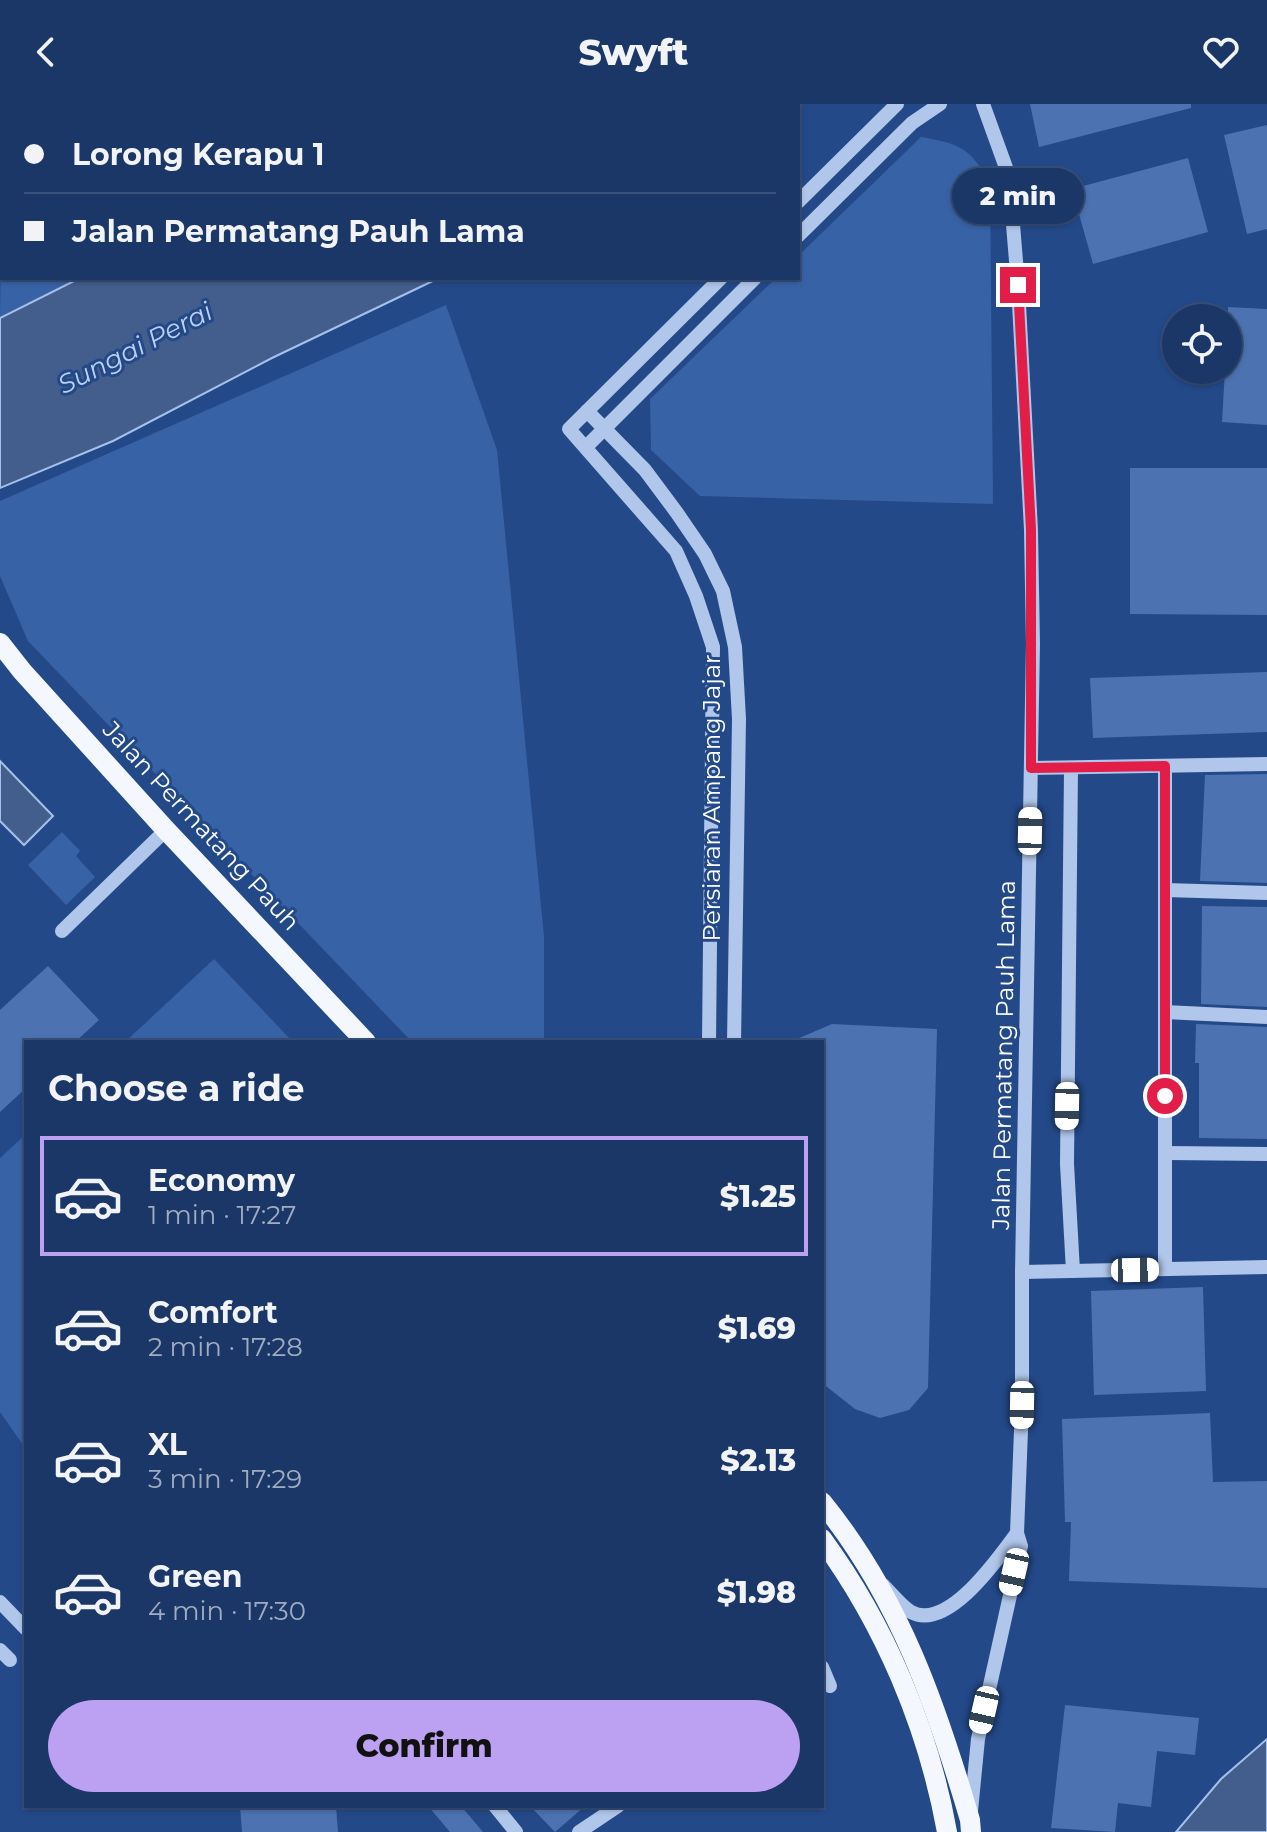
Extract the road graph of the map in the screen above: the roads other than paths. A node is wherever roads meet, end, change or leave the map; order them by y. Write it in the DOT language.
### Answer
graph roads {
  1 [pos="897,104"];
  2 [pos="940,104"];
  3 [pos="983,104"];
  4 [pos="800,200"];
  5 [pos="800,234"];
  6 [pos="719,280"];
  7 [pos="753,280"];
  8 [pos="587,411"];
  9 [pos="604,429"];
  10 [pos="586,447"];
  11 [pos="0,643"];
  12 [pos="1267,764"];
  13 [pos="1165,766"];
  14 [pos="1031,768"];
  15 [pos="1071,769"];
  16 [pos="166,830"];
  17 [pos="1165,890"];
  18 [pos="1267,893"];
  19 [pos="62,931"];
  20 [pos="1165,1012"];
  21 [pos="1267,1017"];
  22 [pos="364,1040"];
  23 [pos="709,1040"];
  24 [pos="734,1040"];
  25 [pos="1166,1153"];
  26 [pos="1267,1154"];
  27 [pos="1267,1267"];
  28 [pos="1165,1269"];
  29 [pos="1073,1271"];
  30 [pos="1022,1272"];
  31 [pos="824,1505"];
  32 [pos="1017,1533"];
  33 [pos="824,1542"];
  34 [pos="878,1580"];
  35 [pos="0,1602"];
  36 [pos="24,1627"];
  37 [pos="824,1672"];
  38 [pos="830,1686"];
  39 [pos="497,1808"];
  40 [pos="615,1808"];
  41 [pos="970,1826"];
  42 [pos="516,1832"];
  43 [pos="579,1832"];
  44 [pos="947,1832"];
  1 -- 4 [label="street"];
  2 -- 5 [label="street"];
  3 -- 14 [label="street, Jalan Permatang Pauh Lama"];
  6 -- 8 [label="street"];
  7 -- 9 [label="street"];
  8 -- 9 [label="street, Persiaran Ampang Jajar"];
  8 -- 10 [label="street, Persiaran Ampang Jajar"];
  9 -- 10 [label="street"];
  9 -- 24 [label="street, Persiaran Ampang Jajar"];
  10 -- 23 [label="street, Persiaran Ampang Jajar"];
  11 -- 16 [label="main road, Jalan Permatang Pauh"];
  12 -- 13 [label="street"];
  13 -- 15 [label="street"];
  13 -- 17 [label="street"];
  14 -- 15 [label="street"];
  14 -- 30 [label="street, Jalan Permatang Pauh Lama"];
  15 -- 29 [label="street"];
  16 -- 19 [label="street"];
  16 -- 22 [label="main road, Jalan Permatang Pauh"];
  17 -- 18 [label="street"];
  17 -- 20 [label="street"];
  20 -- 21 [label="street"];
  20 -- 25 [label="street"];
  25 -- 26 [label="street"];
  25 -- 28 [label="street"];
  27 -- 28 [label="street"];
  28 -- 29 [label="street"];
  29 -- 30 [label="street"];
  30 -- 32 [label="street, Jalan Permatang Pauh Lama"];
  31 -- 34 [label="main road"];
  32 -- 34 [label="street"];
  32 -- 41 [label="street, Jalan Permatang Pauh Lama"];
  33 -- 44 [label="main road"];
  34 -- 41 [label="main road"];
  35 -- 36 [label="street"];
  37 -- 38 [label="street"];
  39 -- 42 [label="street"];
  40 -- 43 [label="street"];
}
